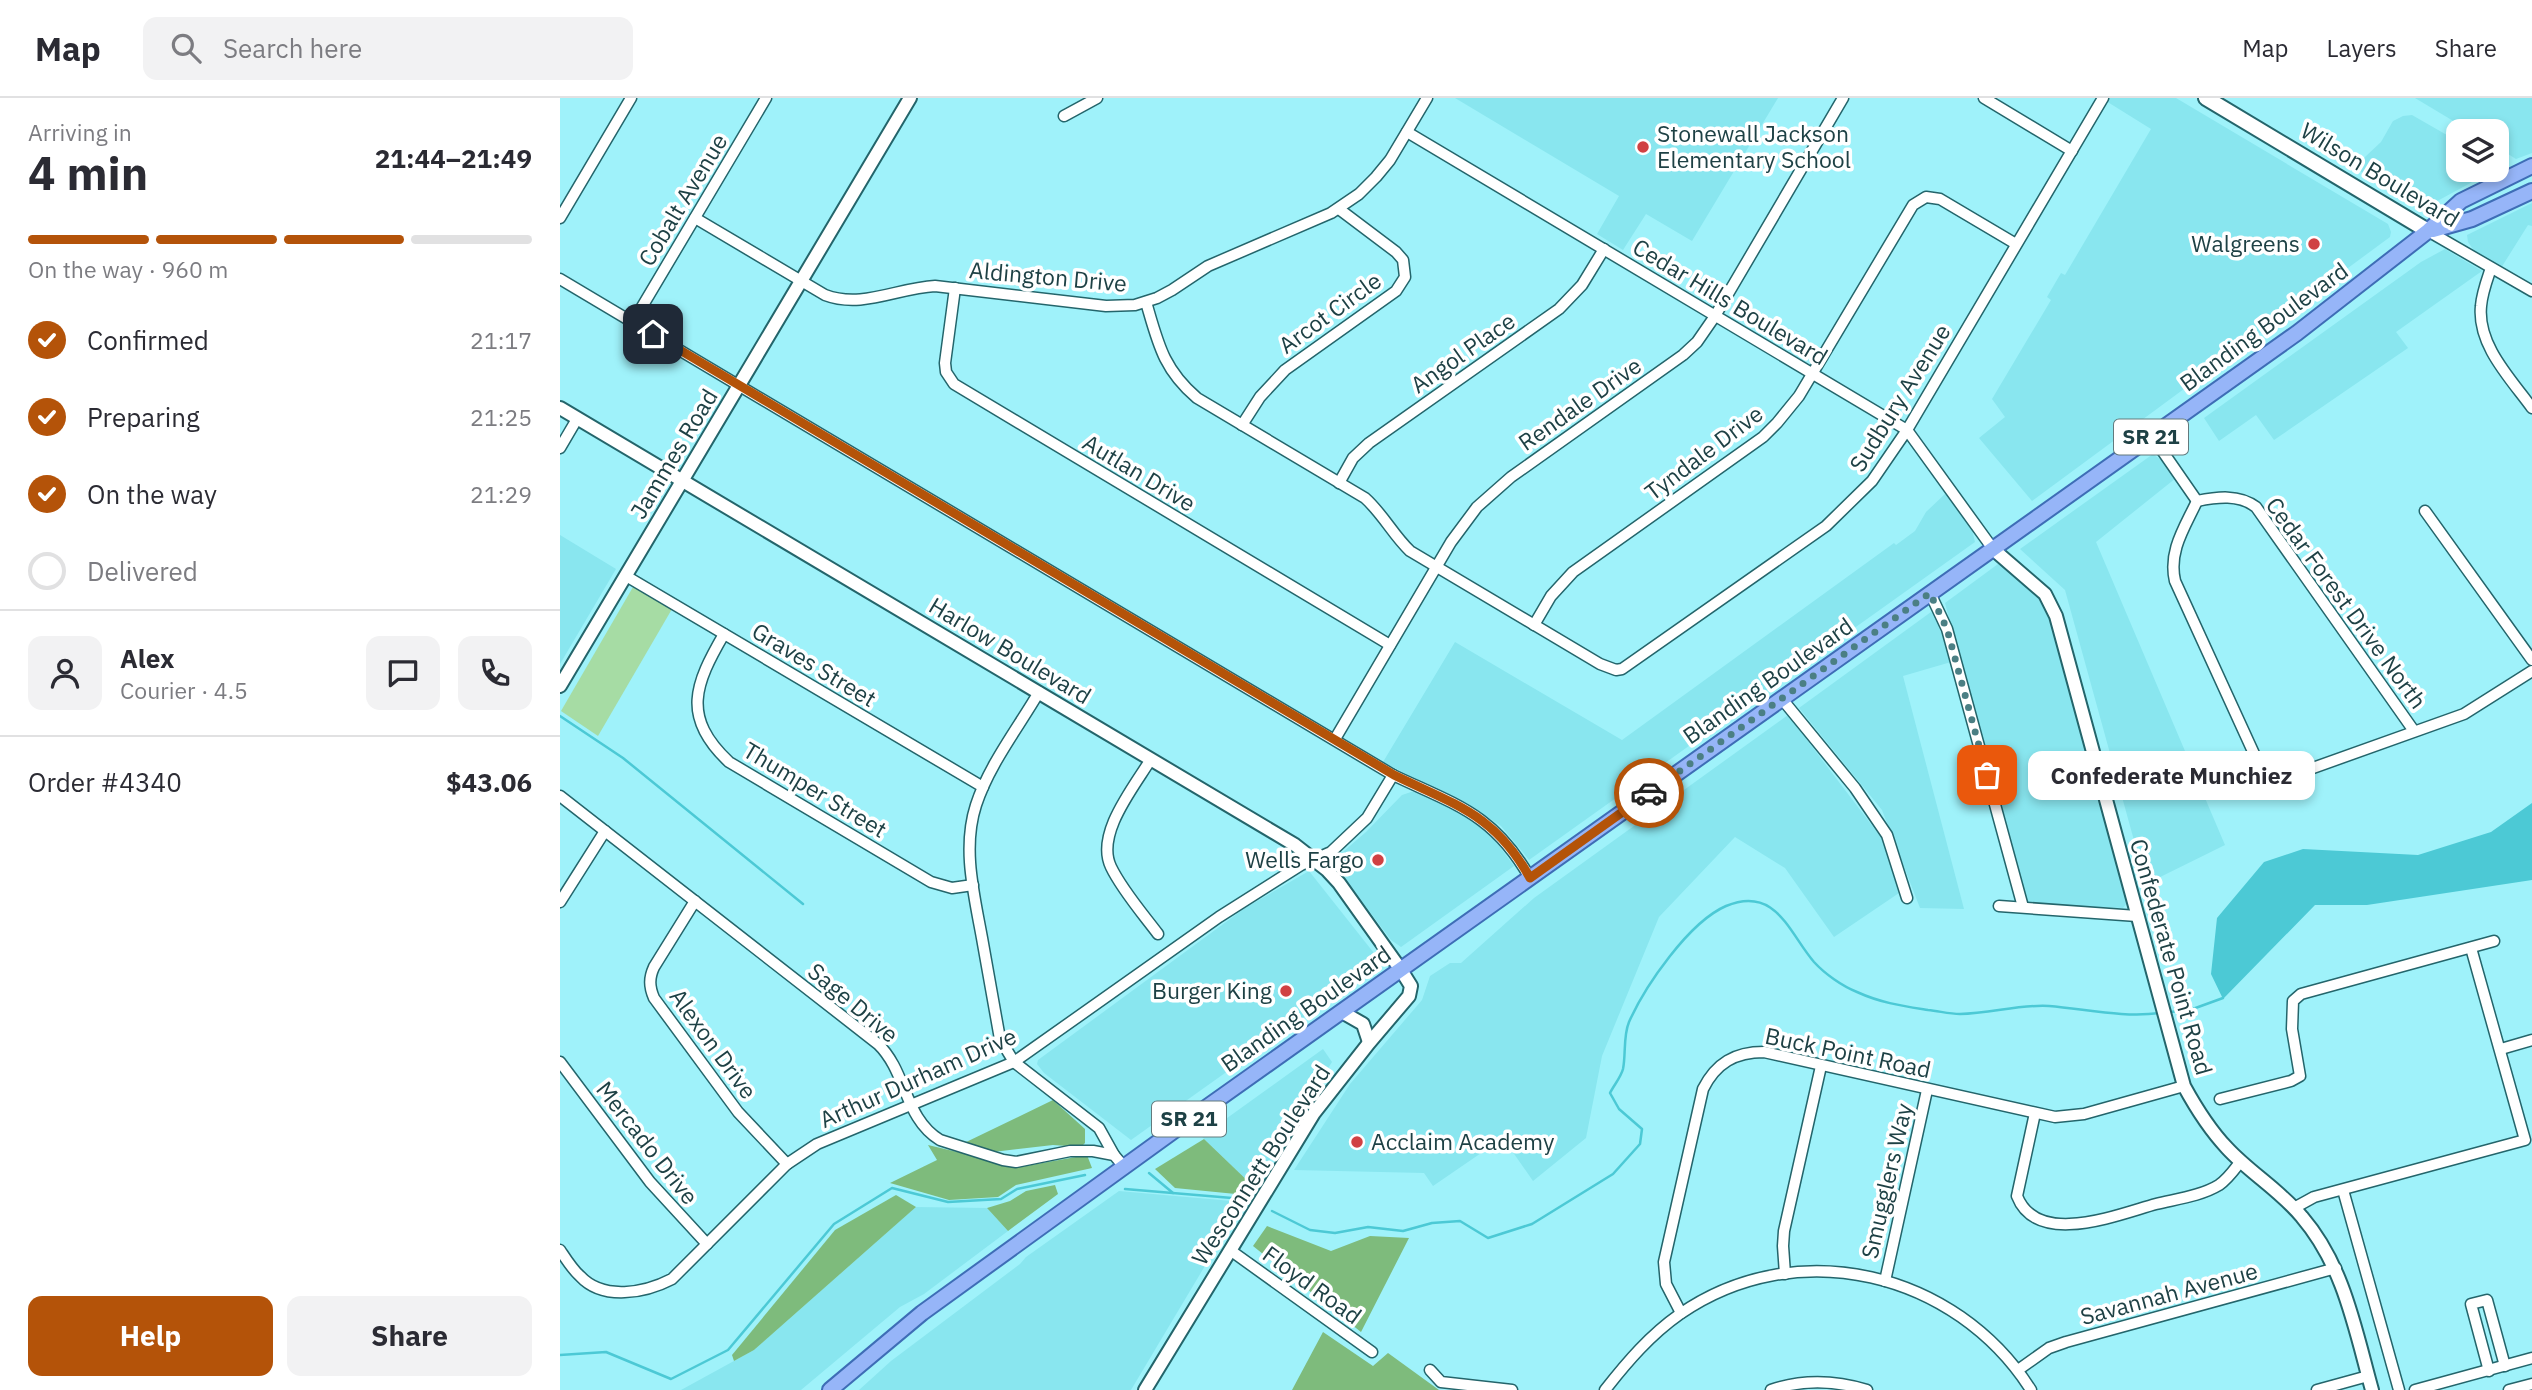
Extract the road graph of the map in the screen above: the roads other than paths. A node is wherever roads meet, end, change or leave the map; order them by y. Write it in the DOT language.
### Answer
graph roads {
  1 [pos="631,98"];
  2 [pos="766,98"];
  3 [pos="910,98"];
  4 [pos="1097,98"];
  5 [pos="1427,98"];
  6 [pos="1843,98"];
  7 [pos="1984,98"];
  8 [pos="2103,98"];
  9 [pos="2206,98"];
  10 [pos="1064,116"];
  11 [pos="1407,132"];
  12 [pos="2072,151"];
  13 [pos="2532,166"];
  14 [pos="2532,191"];
  15 [pos="1339,209"];
  16 [pos="560,218"];
  17 [pos="695,218"];
  18 [pos="2428,231"];
  19 [pos="2016,244"];
  20 [pos="1604,249"];
  21 [pos="2491,268"];
  22 [pos="560,279"];
  23 [pos="801,281"];
  24 [pos="955,288"];
  25 [pos="2532,291"];
  26 [pos="1146,302"];
  27 [pos="1715,316"];
  28 [pos="633,322"];
  29 [pos="1812,373"];
  30 [pos="739,385"];
  31 [pos="560,408"];
  32 [pos="2532,408"];
  33 [pos="578,419"];
  34 [pos="1242,425"];
  35 [pos="1907,430"];
  36 [pos="2151,436"];
  37 [pos="560,448"];
  38 [pos="682,481"];
  39 [pos="1339,483"];
  40 [pos="2197,501"];
  41 [pos="2425,512"];
  42 [pos="1993,549"];
  43 [pos="1436,567"];
  44 [pos="625,576"];
  45 [pos="1930,593"];
  46 [pos="1534,625"];
  47 [pos="724,634"];
  48 [pos="1390,645"];
  49 [pos="2532,660"];
  50 [pos="2532,671"];
  51 [pos="560,686"];
  52 [pos="1039,692"];
  53 [pos="1782,699"];
  54 [pos="2414,731"];
  55 [pos="1335,739"];
  56 [pos="1151,759"];
  57 [pos="1394,775"];
  58 [pos="983,787"];
  59 [pos="560,796"];
  60 [pos="604,831"];
  61 [pos="1314,859"];
  62 [pos="1530,878"];
  63 [pos="973,885"];
  64 [pos="1907,898"];
  65 [pos="695,901"];
  66 [pos="560,902"];
  67 [pos="1999,906"];
  68 [pos="2023,907"];
  69 [pos="2137,916"];
  70 [pos="1158,934"];
  71 [pos="2494,942"];
  72 [pos="2471,948"];
  73 [pos="1401,970"];
  74 [pos="1342,1012"];
  75 [pos="2532,1040"];
  76 [pos="1369,1042"];
  77 [pos="2501,1049"];
  78 [pos="560,1062"];
  79 [pos="1014,1062"];
  80 [pos="1821,1066"];
  81 [pos="2184,1086"];
  82 [pos="1927,1090"];
  83 [pos="2220,1099"];
  84 [pos="911,1105"];
  85 [pos="2035,1114"];
  86 [pos="1114,1155"];
  87 [pos="2241,1161"];
  88 [pos="787,1164"];
  89 [pos="1125,1168"];
  90 [pos="2343,1190"];
  91 [pos="2294,1208"];
  92 [pos="707,1244"];
  93 [pos="560,1250"];
  94 [pos="1230,1250"];
  95 [pos="2336,1268"];
  96 [pos="1785,1274"];
  97 [pos="1885,1280"];
  98 [pos="1681,1313"];
  99 [pos="1372,1352"];
  100 [pos="2532,1358"];
  101 [pos="2505,1366"];
  102 [pos="1430,1370"];
  103 [pos="2018,1370"];
  104 [pos="2489,1371"];
  105 [pos="2368,1376"];
  106 [pos="2532,1384"];
  107 [pos="830,1390"];
  108 [pos="1145,1390"];
  109 [pos="1512,1390"];
  110 [pos="1605,1390"];
  111 [pos="1771,1390"];
  112 [pos="1867,1390"];
  113 [pos="2031,1390"];
  114 [pos="2317,1390"];
  115 [pos="2372,1390"];
  116 [pos="2399,1390"];
  117 [pos="2415,1390"];
  118 [pos="2509,1390"];
  1 -- 16 [label="street"];
  2 -- 17 [label="street, Cobalt Avenue"];
  3 -- 23 [label="street, Jammes Road"];
  4 -- 10 [label="street"];
  5 -- 11 [label="street, Aldington Drive"];
  6 -- 27 [label="street, Rendale Drive"];
  7 -- 12 [label="street"];
  8 -- 12 [label="street, Sudbury Avenue"];
  9 -- 18 [label="main road, Wilson Boulevard"];
  11 -- 15 [label="street, Aldington Drive"];
  11 -- 20 [label="street, Cedar Hills Boulevard"];
  12 -- 19 [label="street, Sudbury Avenue"];
  13 -- 18 [label="main road, Blanding Boulevard / SR 21"];
  14 -- 18 [label="main road, Blanding Boulevard / SR 21"];
  15 -- 26 [label="street, Aldington Drive"];
  15 -- 34 [label="street, Arcot Circle"];
  17 -- 23 [label="street, Aldington Drive"];
  17 -- 28 [label="street, Cobalt Avenue"];
  18 -- 21 [label="street, Wilson Boulevard"];
  18 -- 36 [label="main road, Blanding Boulevard / SR 21"];
  19 -- 29 [label="street, Tyndale Drive"];
  19 -- 35 [label="street, Sudbury Avenue"];
  20 -- 27 [label="street, Cedar Hills Boulevard"];
  20 -- 39 [label="street, Angol Place"];
  21 -- 25 [label="street, Wilson Boulevard"];
  21 -- 32 [label="street"];
  22 -- 28 [label="street"];
  23 -- 24 [label="street, Aldington Drive"];
  23 -- 30 [label="street, Jammes Road"];
  24 -- 26 [label="street, Aldington Drive"];
  24 -- 48 [label="street, Autlan Drive"];
  26 -- 34 [label="street"];
  27 -- 29 [label="street, Cedar Hills Boulevard"];
  27 -- 43 [label="street, Rendale Drive"];
  28 -- 30 [label="street"];
  29 -- 35 [label="street, Cedar Hills Boulevard"];
  29 -- 46 [label="street, Tyndale Drive"];
  30 -- 38 [label="street, Jammes Road"];
  30 -- 55 [label="street"];
  31 -- 33 [label="street, Harlow Boulevard"];
  33 -- 37 [label="street"];
  33 -- 38 [label="street, Harlow Boulevard"];
  34 -- 39 [label="street"];
  35 -- 42 [label="street, Cedar Hills Boulevard"];
  35 -- 46 [label="street, Sudbury Avenue"];
  36 -- 40 [label="street"];
  36 -- 42 [label="main road, Blanding Boulevard / SR 21"];
  38 -- 44 [label="street, Jammes Road"];
  38 -- 52 [label="street, Harlow Boulevard"];
  39 -- 43 [label="street"];
  40 -- 54 [label="street, Cedar Forest Drive North"];
  40 -- 54 [label="street"];
  41 -- 49 [label="street"];
  42 -- 45 [label="main road, Blanding Boulevard / SR 21"];
  42 -- 69 [label="street, Confederate Point Road"];
  43 -- 46 [label="street"];
  43 -- 48 [label="street, Rendale Drive"];
  44 -- 47 [label="street, Graves Street"];
  44 -- 51 [label="street, Jammes Road"];
  45 -- 53 [label="main road, Blanding Boulevard / SR 21"];
  45 -- 68 [label="street"];
  47 -- 58 [label="street, Graves Street"];
  47 -- 63 [label="street, Thumper Street"];
  48 -- 55 [label="street, Rendale Drive"];
  50 -- 54 [label="street"];
  52 -- 56 [label="street, Harlow Boulevard"];
  52 -- 58 [label="street"];
  53 -- 62 [label="main road, Blanding Boulevard / SR 21"];
  53 -- 64 [label="street"];
  55 -- 57 [label="street"];
  56 -- 61 [label="street, Harlow Boulevard"];
  56 -- 70 [label="street"];
  57 -- 61 [label="street, Arthur Durham Drive"];
  57 -- 62 [label="street"];
  58 -- 63 [label="street"];
  59 -- 60 [label="street, Sage Drive"];
  60 -- 65 [label="street, Sage Drive"];
  60 -- 66 [label="street"];
  61 -- 73 [label="street, Harlow Boulevard"];
  61 -- 79 [label="street, Arthur Durham Drive"];
  62 -- 73 [label="main road, Blanding Boulevard / SR 21"];
  63 -- 79 [label="street"];
  65 -- 84 [label="street, Sage Drive"];
  65 -- 88 [label="street, Alexon Drive"];
  67 -- 68 [label="street"];
  68 -- 69 [label="street"];
  69 -- 81 [label="street, Confederate Point Road"];
  71 -- 72 [label="street"];
  72 -- 77 [label="street"];
  72 -- 83 [label="street"];
  73 -- 74 [label="main road, Blanding Boulevard / SR 21"];
  73 -- 76 [label="street, Wesconnett Boulevard"];
  74 -- 76 [label="street"];
  74 -- 89 [label="main road, Blanding Boulevard / SR 21"];
  75 -- 77 [label="street"];
  76 -- 94 [label="street, Wesconnett Boulevard"];
  77 -- 90 [label="street"];
  78 -- 92 [label="street, Mercado Drive"];
  79 -- 84 [label="street, Arthur Durham Drive"];
  79 -- 86 [label="street"];
  80 -- 82 [label="street, Buck Point Road"];
  80 -- 96 [label="street"];
  80 -- 98 [label="street, Buck Point Road"];
  81 -- 85 [label="street, Buck Point Road"];
  81 -- 87 [label="street, Confederate Point Road"];
  82 -- 85 [label="street, Buck Point Road"];
  82 -- 97 [label="street, Smugglers Way"];
  84 -- 86 [label="street, Sage Drive"];
  84 -- 88 [label="street, Arthur Durham Drive"];
  85 -- 87 [label="street"];
  86 -- 89 [label="street"];
  87 -- 91 [label="street, Confederate Point Road"];
  88 -- 92 [label="street, Arthur Durham Drive"];
  89 -- 107 [label="main road, Blanding Boulevard / SR 21"];
  90 -- 91 [label="street"];
  90 -- 116 [label="street"];
  91 -- 95 [label="street, Confederate Point Road"];
  92 -- 93 [label="street, Arthur Durham Drive"];
  94 -- 99 [label="street, Floyd Road"];
  94 -- 108 [label="street, Wesconnett Boulevard"];
  95 -- 103 [label="street, Savannah Avenue"];
  95 -- 105 [label="street, Confederate Point Road"];
  96 -- 97 [label="street"];
  96 -- 98 [label="street"];
  97 -- 103 [label="street"];
  98 -- 110 [label="street"];
  100 -- 101 [label="street"];
  101 -- 104 [label="street"];
  101 -- 104 [label="street"];
  102 -- 109 [label="street"];
  103 -- 113 [label="street"];
  104 -- 117 [label="street"];
  105 -- 114 [label="street"];
  105 -- 115 [label="street, Confederate Point Road"];
  106 -- 118 [label="street"];
  111 -- 112 [label="street"];
}
